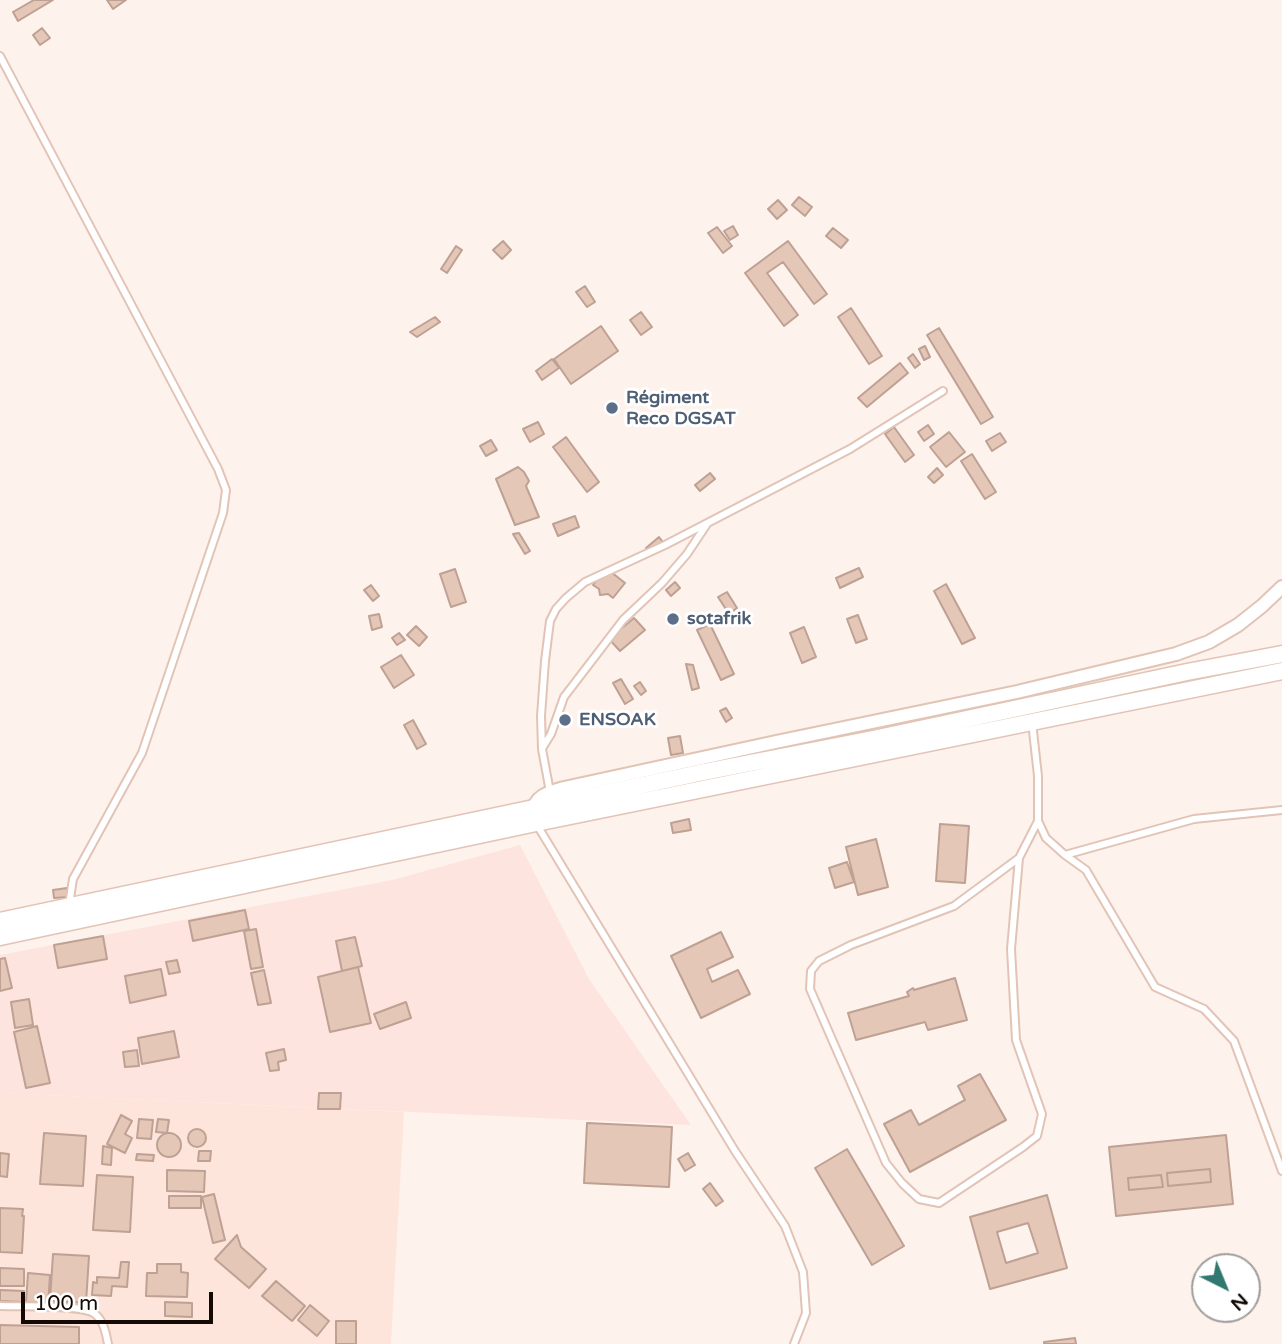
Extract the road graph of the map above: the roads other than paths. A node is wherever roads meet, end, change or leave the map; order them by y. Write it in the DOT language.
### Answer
graph roads {
  1 [pos="0,56"];
  2 [pos="943,391"];
  3 [pos="708,522"];
  4 [pos="1282,587"];
  5 [pos="1282,654"];
  6 [pos="1282,671"];
  7 [pos="1031,714"];
  8 [pos="542,749"];
  9 [pos="550,792"];
  10 [pos="1282,810"];
  11 [pos="535,816"];
  12 [pos="1038,821"];
  13 [pos="1065,855"];
  14 [pos="1019,858"];
  15 [pos="69,905"];
  16 [pos="0,921"];
  17 [pos="0,937"];
  18 [pos="1282,1171"];
  19 [pos="0,1306"];
  20 [pos="108,1344"];
  21 [pos="794,1344"];
  1 -- 15 [label="lane"];
  2 -- 3 [label="lane"];
  3 -- 8 [label="lane"];
  3 -- 8 [label="lane"];
  4 -- 9 [label="street"];
  5 -- 7 [label="street"];
  6 -- 7 [label="street"];
  7 -- 11 [label="street"];
  7 -- 12 [label="lane"];
  8 -- 9 [label="lane"];
  9 -- 11 [label="street"];
  10 -- 13 [label="lane"];
  11 -- 15 [label="street"];
  11 -- 17 [label="street"];
  11 -- 21 [label="lane"];
  12 -- 13 [label="lane"];
  12 -- 14 [label="lane"];
  13 -- 18 [label="lane"];
  14 -- 14 [label="lane"];
  15 -- 16 [label="street"];
  19 -- 20 [label="lane"];
}
